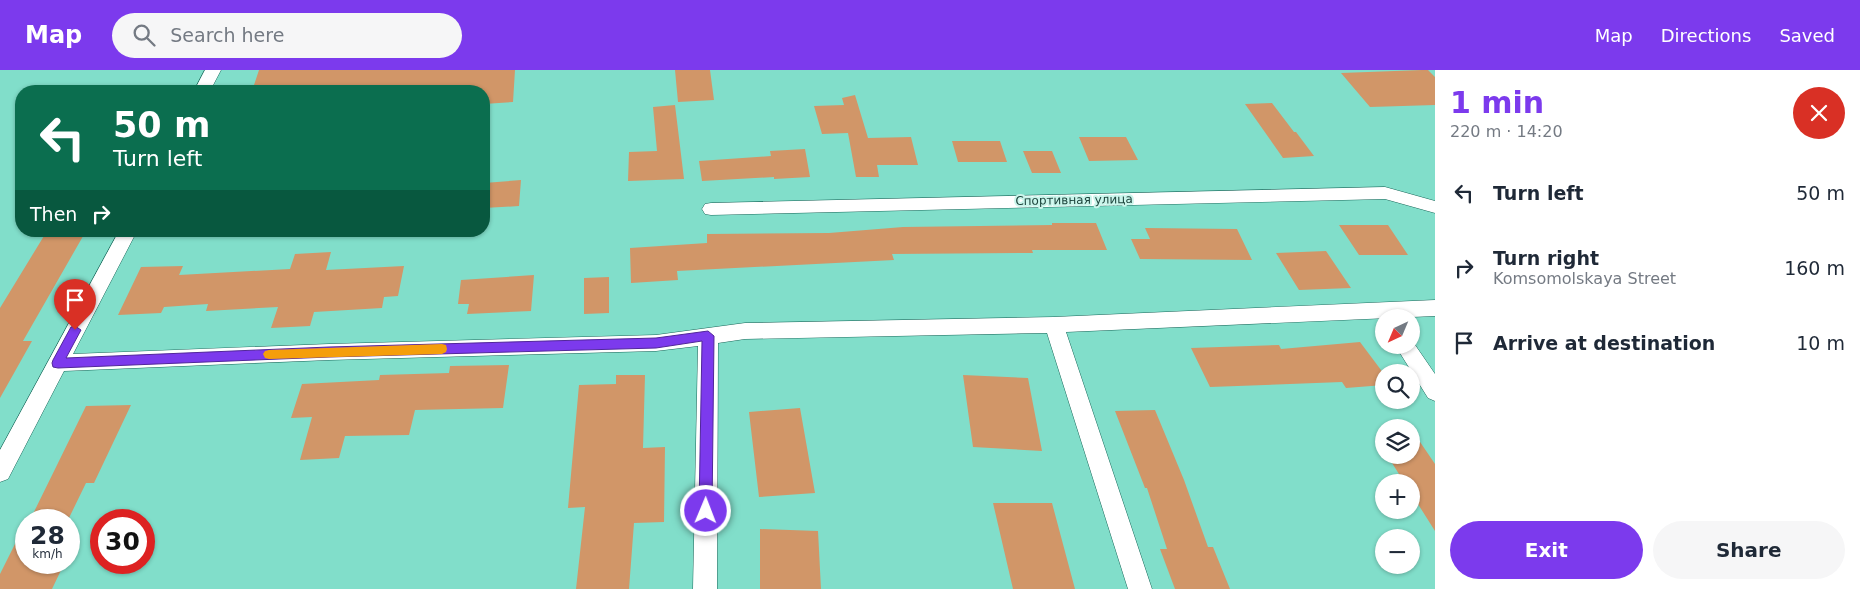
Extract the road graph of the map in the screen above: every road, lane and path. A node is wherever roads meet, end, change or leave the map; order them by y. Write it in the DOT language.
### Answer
graph roads {
  1 [pos="213,70"];
  2 [pos="205,85"];
  3 [pos="1435,208"];
  4 [pos="711,209"];
  5 [pos="125,237"];
  6 [pos="1435,308"];
  7 [pos="1420,310"];
  8 [pos="1375,314"];
  9 [pos="1054,325"];
  10 [pos="708,336"];
  11 [pos="1411,354"];
  12 [pos="58,363"];
  13 [pos="1435,392"];
  14 [pos="0,472"];
  15 [pos="705,589"];
  16 [pos="1140,589"];
  1 -- 2 [label="street"];
  3 -- 4 [label="street, Спортивная улица"];
  5 -- 12 [label="street"];
  6 -- 7 [label="street"];
  8 -- 9 [label="street"];
  9 -- 10 [label="street"];
  9 -- 16 [label="street"];
  10 -- 12 [label="street"];
  10 -- 15 [label="street"];
  11 -- 13 [label="street"];
  12 -- 14 [label="street"];
}
